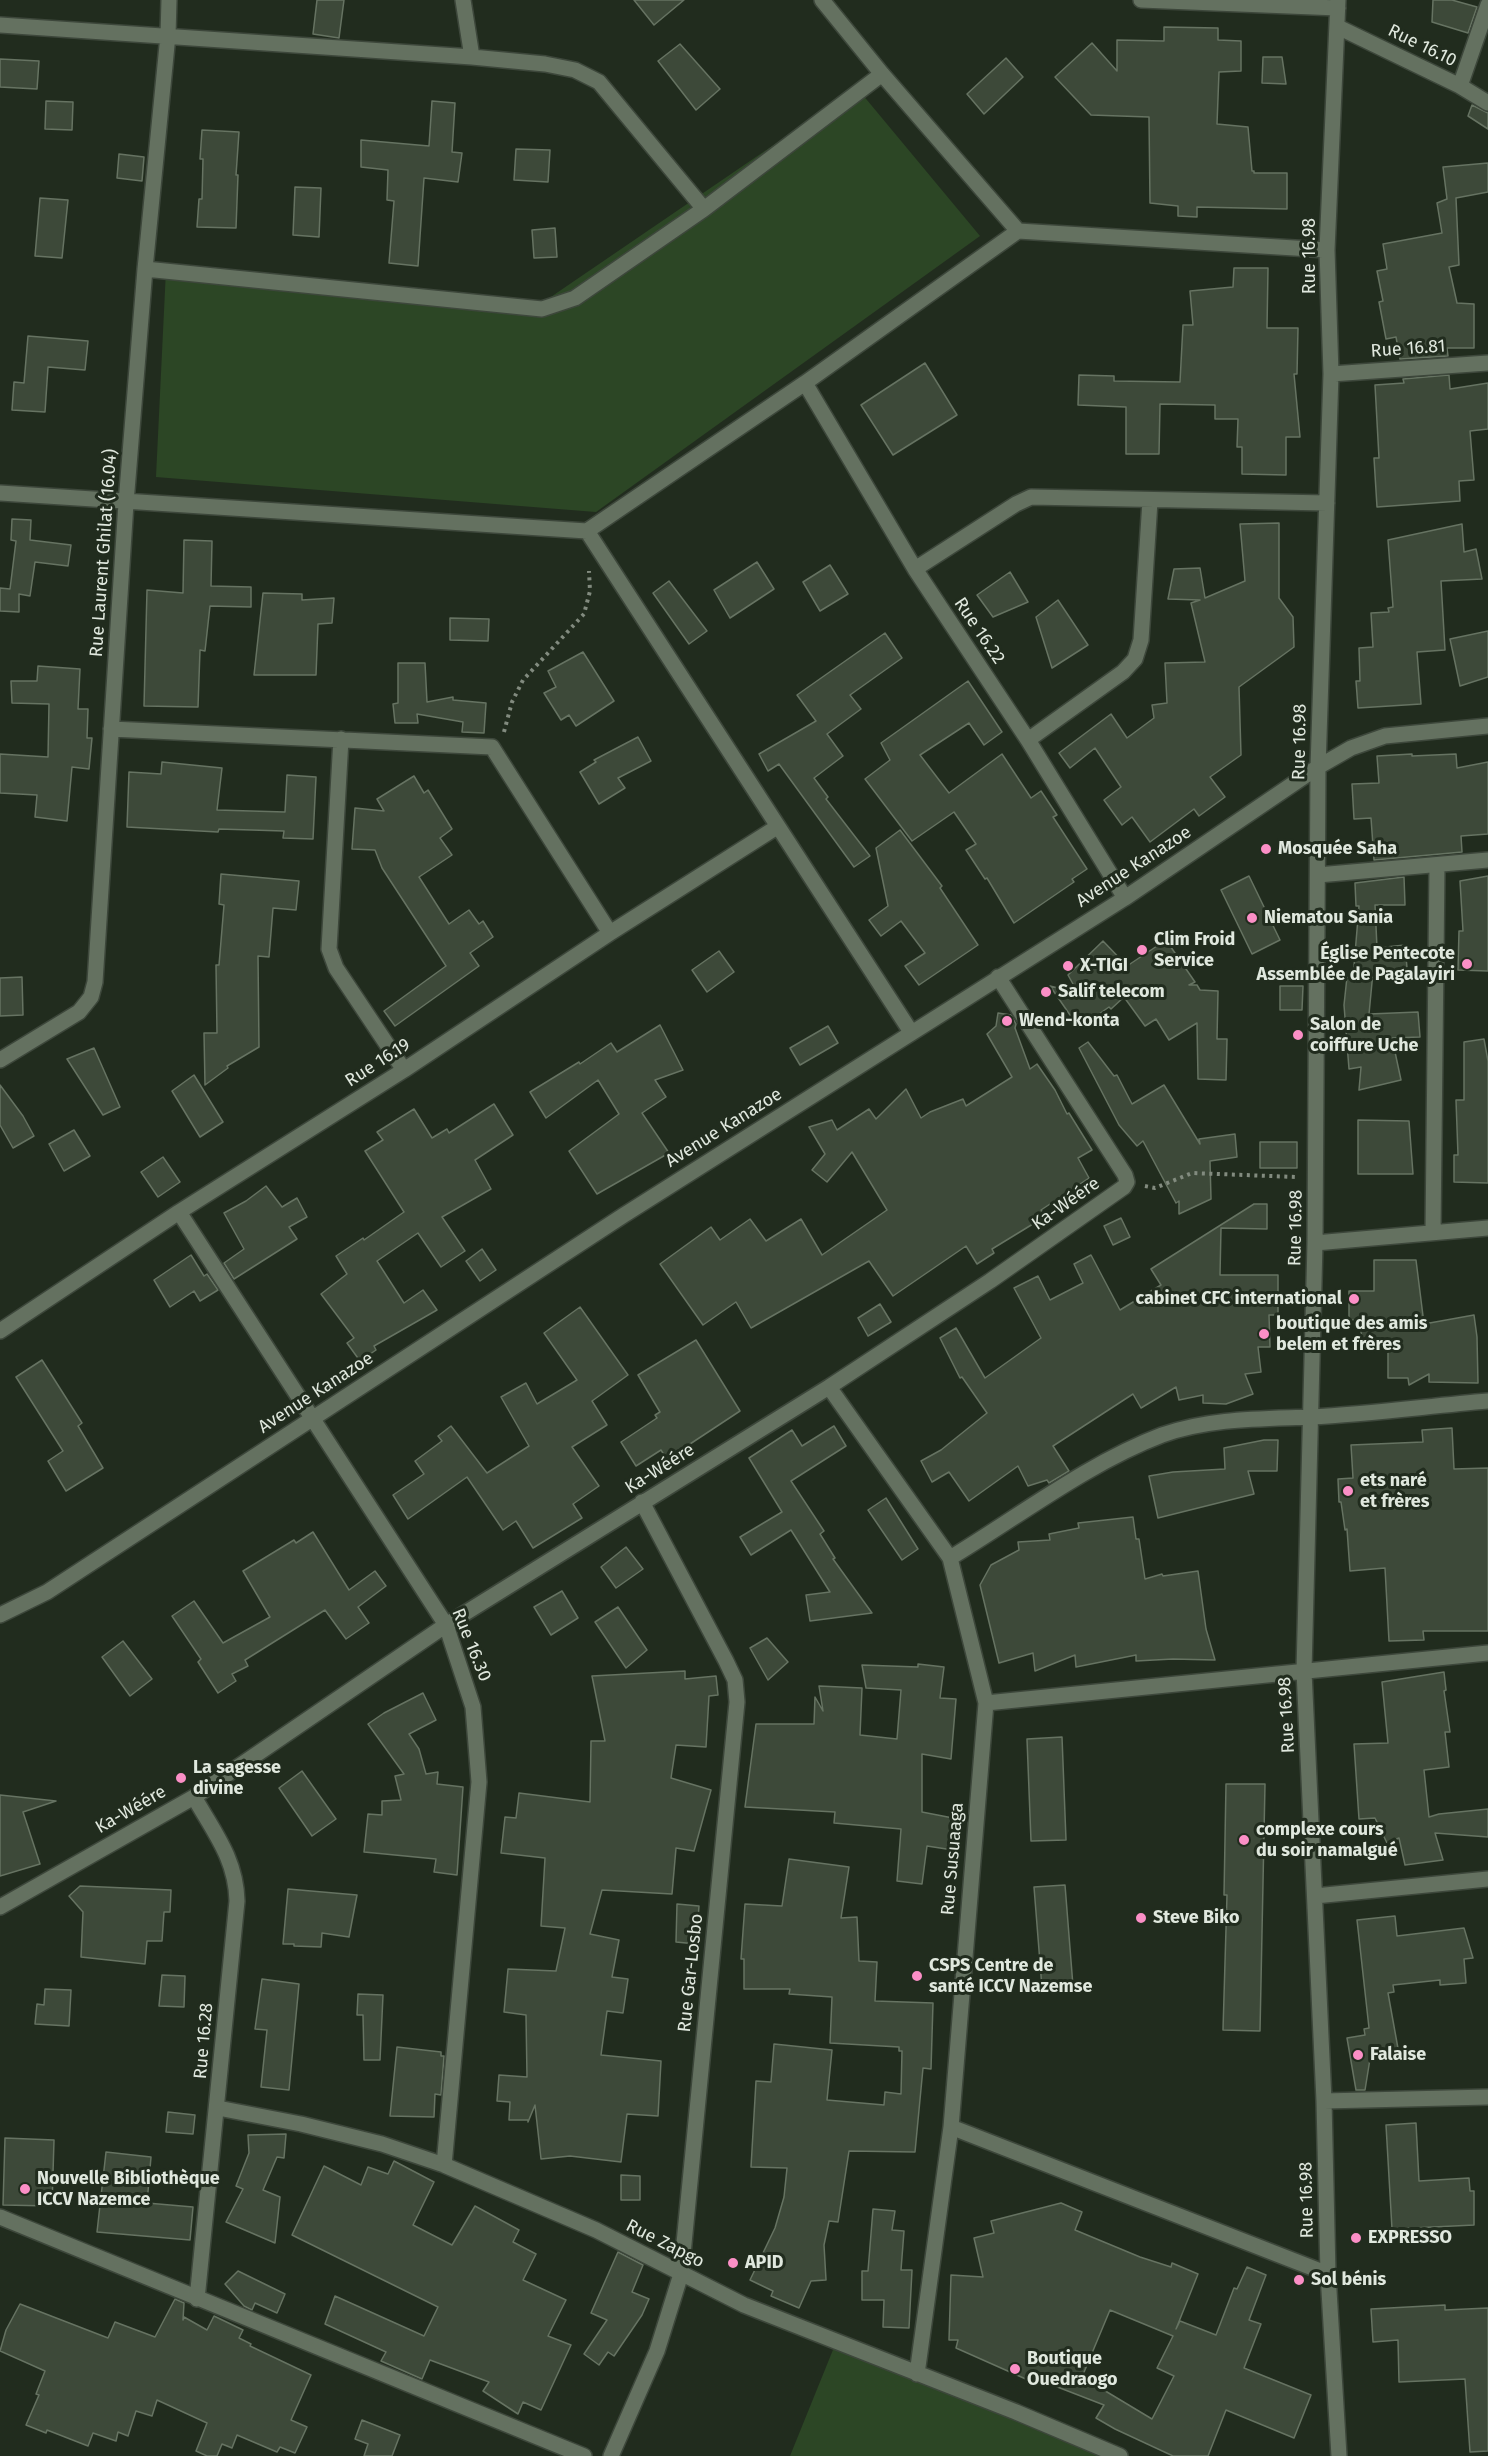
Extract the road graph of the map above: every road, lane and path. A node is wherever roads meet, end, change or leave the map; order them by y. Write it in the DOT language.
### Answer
graph roads {
  1 [pos="169,0"];
  2 [pos="463,0"];
  3 [pos="1141,0"];
  4 [pos="825,1"];
  5 [pos="1338,4"];
  6 [pos="1488,5"];
  7 [pos="0,25"];
  8 [pos="1338,27"];
  9 [pos="168,36"];
  10 [pos="472,57"];
  11 [pos="882,74"];
  12 [pos="1460,86"];
  13 [pos="1488,103"];
  14 [pos="704,209"];
  15 [pos="1018,231"];
  16 [pos="1328,250"];
  17 [pos="145,269"];
  18 [pos="1488,363"];
  19 [pos="1331,374"];
  20 [pos="805,383"];
  21 [pos="0,494"];
  22 [pos="1150,501"];
  23 [pos="1327,502"];
  24 [pos="126,503"];
  25 [pos="587,531"];
  26 [pos="915,569"];
  27 [pos="1488,726"];
  28 [pos="111,729"];
  29 [pos="341,739"];
  30 [pos="1028,740"];
  31 [pos="492,747"];
  32 [pos="1318,767"];
  33 [pos="777,827"];
  34 [pos="1488,860"];
  35 [pos="1437,866"];
  36 [pos="1318,875"];
  37 [pos="1125,898"];
  38 [pos="610,933"];
  39 [pos="998,977"];
  40 [pos="911,1032"];
  41 [pos="0,1060"];
  42 [pos="404,1070"];
  43 [pos="1316,1177"];
  44 [pos="1127,1182"];
  45 [pos="179,1212"];
  46 [pos="1488,1228"];
  47 [pos="1433,1232"];
  48 [pos="1315,1243"];
  49 [pos="0,1331"];
  50 [pos="829,1387"];
  51 [pos="1488,1401"];
  52 [pos="1312,1416"];
  53 [pos="312,1419"];
  54 [pos="642,1502"];
  55 [pos="950,1558"];
  56 [pos="0,1615"];
  57 [pos="446,1625"];
  58 [pos="1488,1653"];
  59 [pos="1304,1671"];
  60 [pos="986,1703"];
  61 [pos="194,1797"];
  62 [pos="1488,1879"];
  63 [pos="1315,1896"];
  64 [pos="0,1907"];
  65 [pos="1488,2097"];
  66 [pos="1324,2102"];
  67 [pos="218,2108"];
  68 [pos="951,2127"];
  69 [pos="444,2165"];
  70 [pos="0,2217"];
  71 [pos="681,2274"];
  72 [pos="1328,2274"];
  73 [pos="197,2299"];
  74 [pos="918,2374"];
  75 [pos="584,2456"];
  76 [pos="611,2456"];
  77 [pos="1120,2456"];
  78 [pos="1339,2456"];
  1 -- 9 [label="street, Rue Laurent Ghilat (16.04)"];
  2 -- 10 [label="street"];
  3 -- 5 [label="street"];
  4 -- 11 [label="street"];
  5 -- 8 [label="street, Rue 16.98"];
  6 -- 12 [label="street"];
  7 -- 9 [label="street"];
  8 -- 12 [label="street, Rue 16.10"];
  8 -- 16 [label="street, Rue 16.98"];
  9 -- 10 [label="street"];
  9 -- 17 [label="street, Rue Laurent Ghilat (16.04)"];
  10 -- 14 [label="street"];
  11 -- 14 [label="street"];
  11 -- 15 [label="street"];
  12 -- 13 [label="street, Rue 16.10"];
  14 -- 17 [label="street"];
  15 -- 16 [label="street"];
  15 -- 20 [label="street"];
  16 -- 19 [label="street, Rue 16.98"];
  17 -- 24 [label="street, Rue Laurent Ghilat (16.04)"];
  18 -- 19 [label="street, Rue 16.81"];
  19 -- 23 [label="street, Rue 16.98"];
  20 -- 25 [label="street"];
  20 -- 26 [label="street, Rue 16.22"];
  21 -- 24 [label="street"];
  22 -- 23 [label="street"];
  22 -- 26 [label="street"];
  22 -- 30 [label="street"];
  23 -- 32 [label="street, Rue 16.98"];
  24 -- 25 [label="street"];
  24 -- 28 [label="street, Rue Laurent Ghilat (16.04)"];
  25 -- 31 [label="path"];
  25 -- 33 [label="street"];
  26 -- 30 [label="street, Rue 16.22"];
  27 -- 32 [label="street, Avenue Kanazoe"];
  28 -- 29 [label="street"];
  28 -- 41 [label="street, Rue Laurent Ghilat (16.04)"];
  29 -- 31 [label="street"];
  29 -- 42 [label="street"];
  30 -- 37 [label="street, Rue 16.22"];
  31 -- 38 [label="street"];
  32 -- 36 [label="street, Rue 16.98"];
  32 -- 37 [label="street, Avenue Kanazoe"];
  33 -- 38 [label="street, Rue 16.19"];
  33 -- 40 [label="street"];
  34 -- 35 [label="street"];
  35 -- 36 [label="street"];
  35 -- 47 [label="street"];
  36 -- 43 [label="street, Rue 16.98"];
  37 -- 39 [label="street, Avenue Kanazoe"];
  38 -- 42 [label="street, Rue 16.19"];
  39 -- 40 [label="street, Avenue Kanazoe"];
  39 -- 44 [label="street, Ka-Wéére"];
  40 -- 53 [label="street, Avenue Kanazoe"];
  42 -- 45 [label="street, Rue 16.19"];
  43 -- 44 [label="path"];
  43 -- 48 [label="street, Rue 16.98"];
  44 -- 50 [label="street, Ka-Wéére"];
  45 -- 49 [label="street, Rue 16.19"];
  45 -- 53 [label="street, Rue 16.30"];
  46 -- 47 [label="street"];
  47 -- 48 [label="street"];
  48 -- 52 [label="street, Rue 16.98"];
  50 -- 54 [label="street, Ka-Wéére"];
  50 -- 55 [label="street, Rue Susuaaga"];
  51 -- 52 [label="street"];
  52 -- 55 [label="street"];
  52 -- 59 [label="street, Rue 16.98"];
  53 -- 56 [label="street, Avenue Kanazoe"];
  53 -- 57 [label="street, Rue 16.30"];
  54 -- 57 [label="street, Ka-Wéére"];
  54 -- 71 [label="street, Rue Gar-Losbo"];
  55 -- 60 [label="street, Rue Susuaaga"];
  57 -- 61 [label="street, Ka-Wéére"];
  57 -- 69 [label="street, Rue 16.30"];
  58 -- 59 [label="street"];
  59 -- 60 [label="street"];
  59 -- 63 [label="street, Rue 16.98"];
  60 -- 68 [label="street, Rue Susuaaga"];
  61 -- 64 [label="street, Ka-Wéére"];
  61 -- 67 [label="street, Rue 16.28"];
  62 -- 63 [label="street"];
  63 -- 66 [label="street, Rue 16.98"];
  65 -- 66 [label="street"];
  66 -- 72 [label="street, Rue 16.98"];
  67 -- 69 [label="street, Rue Zapgo"];
  67 -- 73 [label="street, Rue 16.28"];
  68 -- 72 [label="street"];
  68 -- 74 [label="street, Rue Susuaaga"];
  69 -- 71 [label="street, Rue Zapgo"];
  70 -- 73 [label="street"];
  71 -- 74 [label="street, Rue Zapgo"];
  71 -- 76 [label="street, Rue Gar-Losbo"];
  72 -- 78 [label="street, Rue 16.98"];
  73 -- 75 [label="street"];
  74 -- 77 [label="street, Rue Zapgo"];
}
